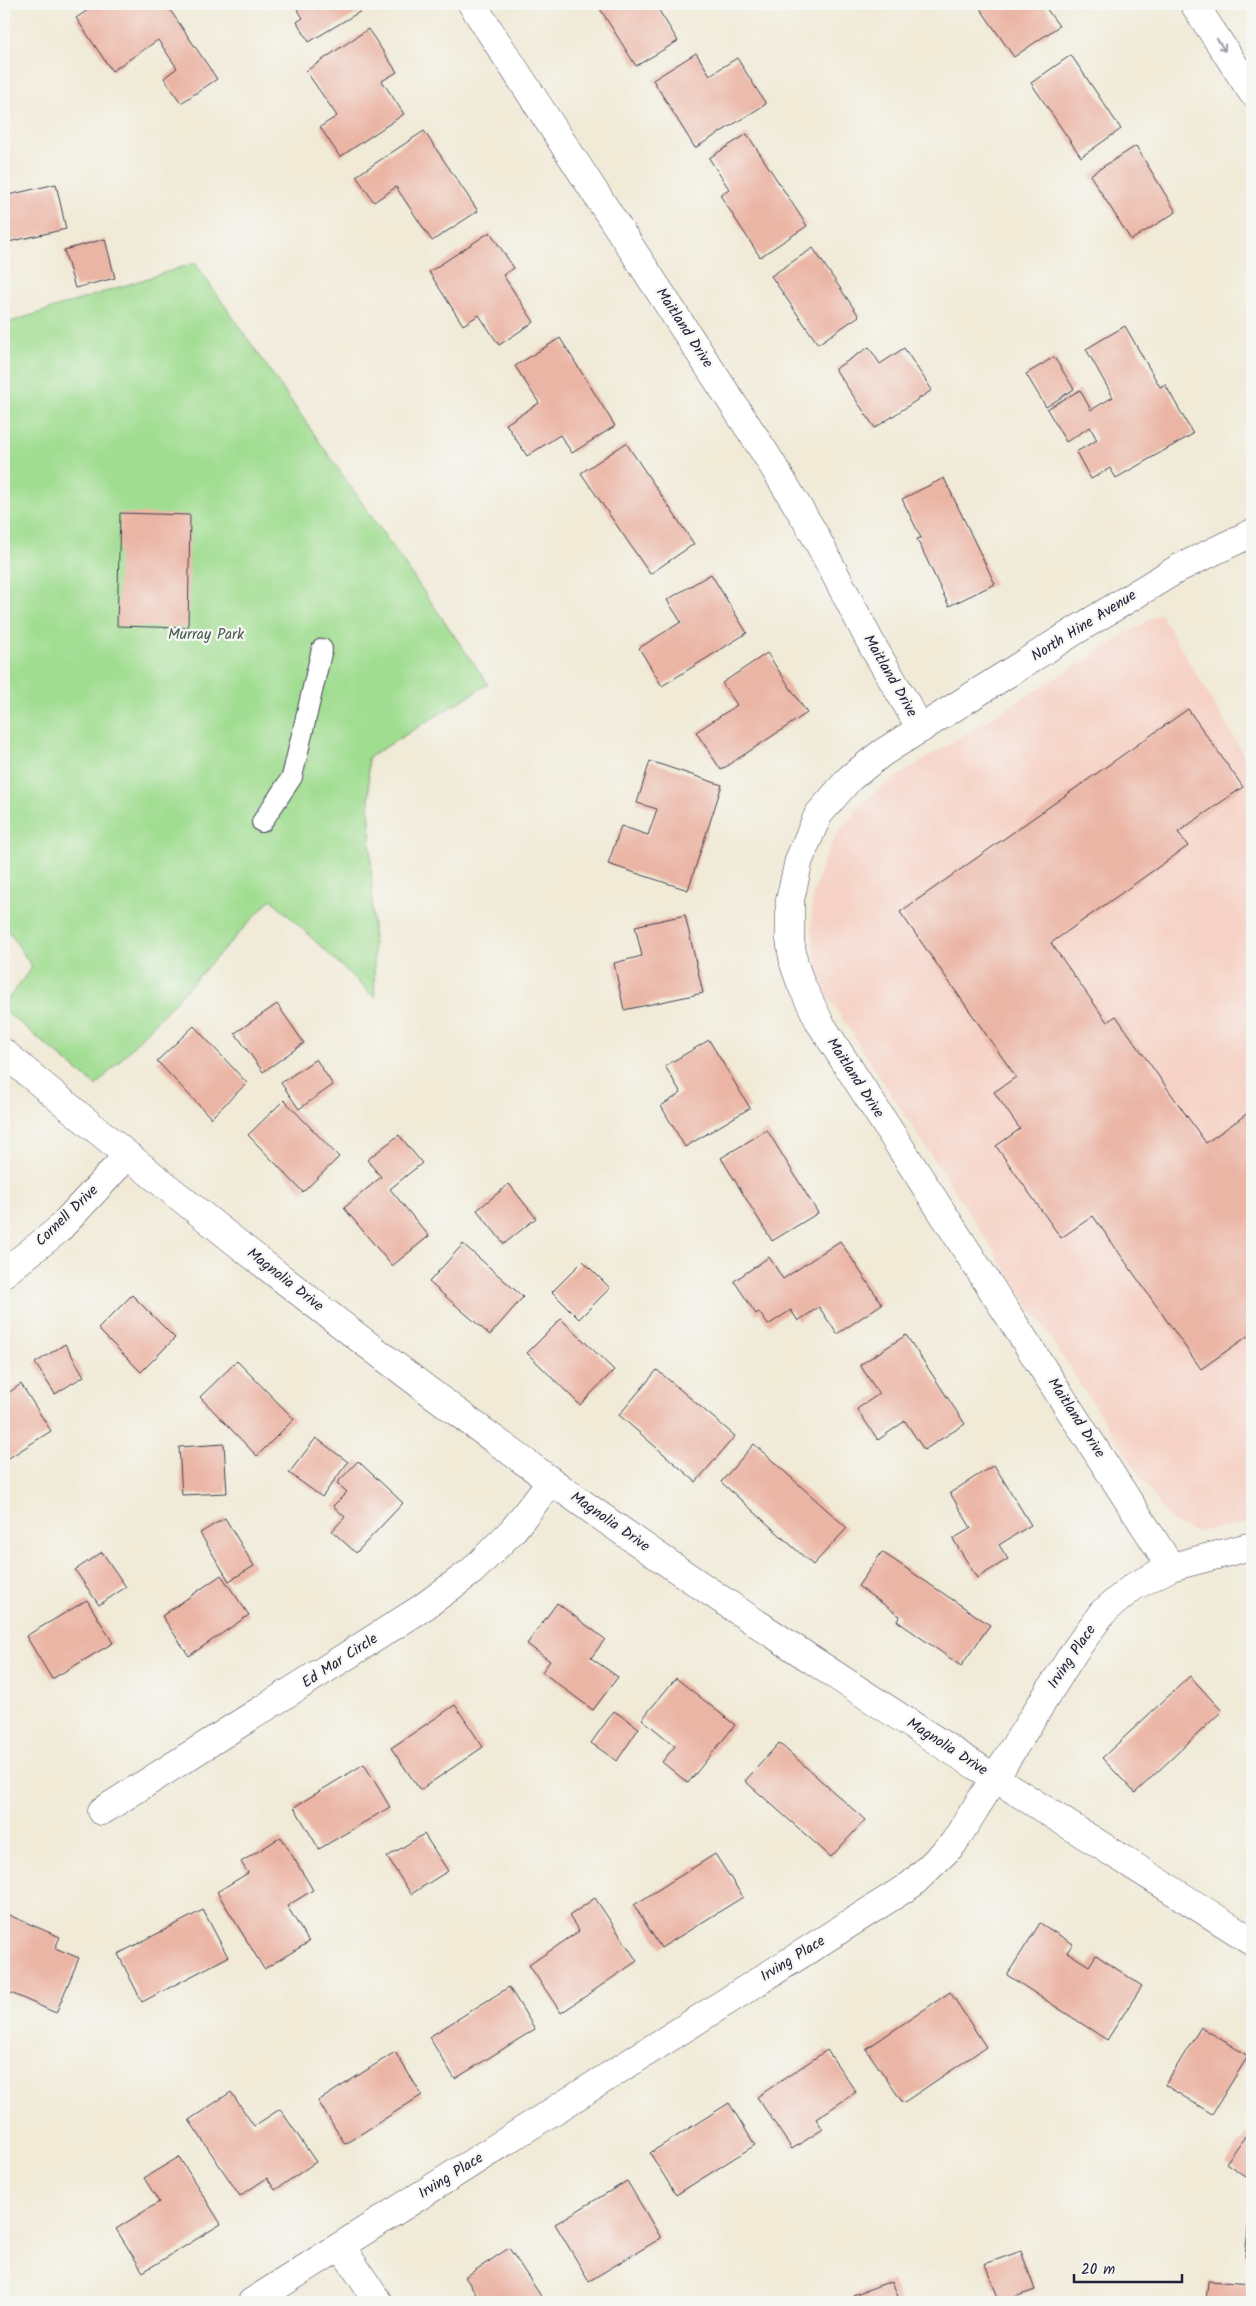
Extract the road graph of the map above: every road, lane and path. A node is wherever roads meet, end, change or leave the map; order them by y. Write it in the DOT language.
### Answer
graph roads {
  1 [pos="472,4"];
  2 [pos="1194,4"];
  3 [pos="1252,92"];
  4 [pos="1252,532"];
  5 [pos="322,648"];
  6 [pos="921,728"];
  7 [pos="262,822"];
  8 [pos="4,1053"];
  9 [pos="127,1156"];
  10 [pos="4,1273"];
  11 [pos="551,1481"];
  12 [pos="1252,1546"];
  13 [pos="1171,1567"];
  14 [pos="995,1778"];
  15 [pos="102,1811"];
  16 [pos="1252,1941"];
  17 [pos="341,2246"];
  18 [pos="252,2302"];
  19 [pos="378,2302"];
  1 -- 6 [label="street, Maitland Drive"];
  2 -- 3 [label="street, one-way"];
  4 -- 6 [label="street, North Hine Avenue"];
  5 -- 7 [label="lane"];
  6 -- 13 [label="street, Maitland Drive"];
  8 -- 9 [label="street, Magnolia Drive"];
  9 -- 10 [label="street, Cornell Drive"];
  9 -- 11 [label="street, Magnolia Drive"];
  11 -- 14 [label="street, Magnolia Drive"];
  11 -- 15 [label="street, Ed Mar Circle"];
  12 -- 13 [label="street, Irving Place"];
  13 -- 14 [label="street, Irving Place"];
  14 -- 16 [label="street, Magnolia Drive"];
  14 -- 17 [label="street, Irving Place"];
  17 -- 18 [label="street, Irving Place"];
  17 -- 19 [label="street"];
}
